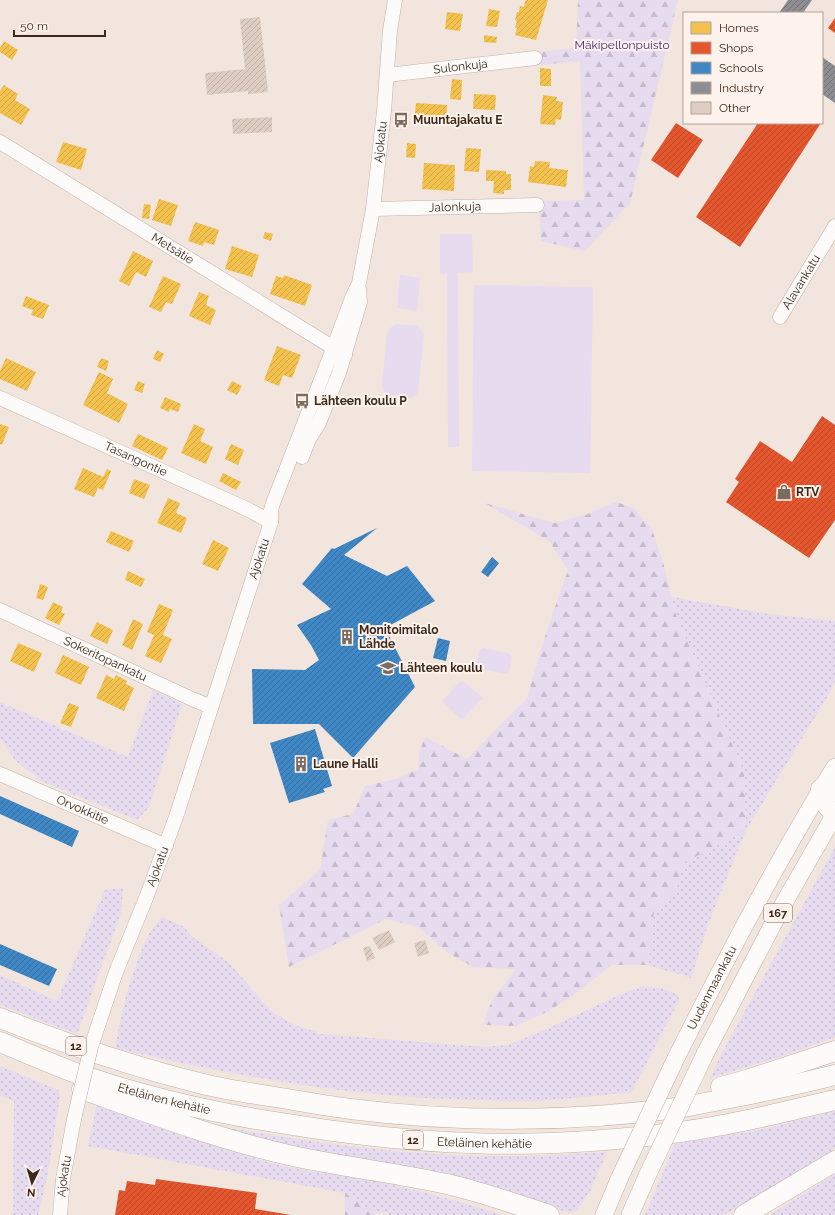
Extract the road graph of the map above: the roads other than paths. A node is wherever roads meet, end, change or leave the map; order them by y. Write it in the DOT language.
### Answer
graph roads {
  1 [pos="395,0"];
  2 [pos="534,58"];
  3 [pos="387,75"];
  4 [pos="0,142"];
  5 [pos="536,205"];
  6 [pos="373,209"];
  7 [pos="835,226"];
  8 [pos="780,317"];
  9 [pos="339,352"];
  10 [pos="0,398"];
  11 [pos="271,522"];
  12 [pos="0,610"];
  13 [pos="212,707"];
  14 [pos="835,767"];
  15 [pos="0,774"];
  16 [pos="828,790"];
  17 [pos="835,815"];
  18 [pos="166,846"];
  19 [pos="0,1018"];
  20 [pos="0,1042"];
  21 [pos="835,1051"];
  22 [pos="0,1053"];
  23 [pos="835,1075"];
  24 [pos="835,1100"];
  25 [pos="488,1119"];
  26 [pos="835,1161"];
  27 [pos="60,1215"];
  28 [pos="549,1215"];
  29 [pos="604,1215"];
  30 [pos="630,1215"];
  31 [pos="744,1215"];
  1 -- 3 [label="street, Ajokatu"];
  2 -- 3 [label="street, Sulonkuja"];
  3 -- 6 [label="street, Ajokatu"];
  4 -- 9 [label="street, Metsätie"];
  5 -- 6 [label="street, Jalonkuja"];
  6 -- 9 [label="street, Ajokatu"];
  7 -- 8 [label="street, Alavankatu"];
  9 -- 11 [label="street, Ajokatu"];
  10 -- 11 [label="street, Tasangontie"];
  11 -- 13 [label="street, Ajokatu"];
  12 -- 13 [label="street, Sokeritopankatu"];
  13 -- 18 [label="street, Ajokatu"];
  14 -- 16 [label="main road, Uudenmaankatu"];
  15 -- 18 [label="street, Orvokkitie"];
  16 -- 17 [label="highway"];
  16 -- 29 [label="main road, Uudenmaankatu, bridge"];
  17 -- 30 [label="main road, Uudenmaankatu / 167, bridge"];
  18 -- 27 [label="street, Ajokatu, bridge"];
  19 -- 25 [label="highway, Eteläinen kehätie / 12"];
  20 -- 24 [label="highway, Eteläinen kehätie / 12"];
  21 -- 25 [label="highway"];
  22 -- 28 [label="highway"];
  23 -- 25 [label="highway, Eteläinen kehätie / 12"];
  26 -- 31 [label="highway"];
}
